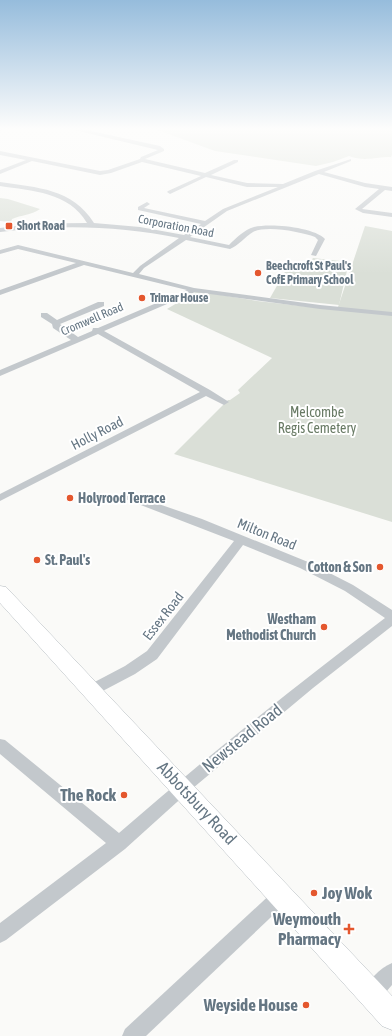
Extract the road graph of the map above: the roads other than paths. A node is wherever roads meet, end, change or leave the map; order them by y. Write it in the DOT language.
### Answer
graph roads {
  1 [pos="202,176"];
  2 [pos="211,176"];
  3 [pos="307,176"];
  4 [pos="333,176"];
  5 [pos="0,184"];
  6 [pos="247,185"];
  7 [pos="286,185"];
  8 [pos="384,188"];
  9 [pos="392,189"];
  10 [pos="170,192"];
  11 [pos="256,197"];
  12 [pos="147,204"];
  13 [pos="392,215"];
  14 [pos="205,223"];
  15 [pos="92,225"];
  16 [pos="6,233"];
  17 [pos="184,238"];
  18 [pos="18,247"];
  19 [pos="0,252"];
  20 [pos="314,255"];
  21 [pos="84,263"];
  22 [pos="135,275"];
  23 [pos="194,290"];
  24 [pos="0,293"];
  25 [pos="101,304"];
  26 [pos="392,314"];
  27 [pos="44,315"];
  28 [pos="56,323"];
  29 [pos="96,330"];
  30 [pos="76,339"];
  31 [pos="0,372"];
  32 [pos="207,392"];
  33 [pos="224,402"];
  34 [pos="124,495"];
  35 [pos="0,498"];
  36 [pos="241,540"];
  37 [pos="0,592"];
  38 [pos="392,618"];
  39 [pos="92,690"];
  40 [pos="0,745"];
  41 [pos="182,788"];
  42 [pos="119,843"];
  43 [pos="282,895"];
  44 [pos="0,934"];
  45 [pos="392,972"];
  46 [pos="372,993"];
  47 [pos="392,1016"];
  48 [pos="132,1036"];
  1 -- 10 [label="street"];
  2 -- 6 [label="street"];
  3 -- 7 [label="street"];
  4 -- 8 [label="street"];
  5 -- 15 [label="street"];
  6 -- 7 [label="street"];
  6 -- 11 [label="street"];
  7 -- 11 [label="street"];
  8 -- 9 [label="street"];
  8 -- 13 [label="street"];
  11 -- 14 [label="street"];
  12 -- 14 [label="street"];
  14 -- 17 [label="street"];
  15 -- 16 [label="street, Corporation Road"];
  15 -- 17 [label="street, Corporation Road"];
  16 -- 18 [label="street"];
  17 -- 20 [label="street, Corporation Road"];
  17 -- 22 [label="street"];
  18 -- 19 [label="street"];
  18 -- 21 [label="street"];
  21 -- 22 [label="street"];
  21 -- 24 [label="street"];
  22 -- 23 [label="street"];
  23 -- 26 [label="street"];
  23 -- 29 [label="street, Cromwell Road"];
  25 -- 28 [label="street"];
  27 -- 28 [label="street"];
  28 -- 30 [label="street"];
  29 -- 30 [label="street, Cromwell Road"];
  29 -- 32 [label="street"];
  30 -- 31 [label="street, Cromwell Road"];
  32 -- 33 [label="street"];
  32 -- 35 [label="street, Holly Road"];
  34 -- 36 [label="street, Milton Road"];
  36 -- 38 [label="street, Milton Road"];
  36 -- 39 [label="street, Essex Road"];
  37 -- 39 [label="street, Abbotsbury Road"];
  38 -- 41 [label="street, Newstead Road"];
  39 -- 41 [label="street, Abbotsbury Road"];
  40 -- 42 [label="street"];
  41 -- 42 [label="street, Newstead Road"];
  41 -- 43 [label="street, Abbotsbury Road"];
  42 -- 44 [label="street, Newstead Road"];
  43 -- 46 [label="street, Abbotsbury Road"];
  43 -- 48 [label="street"];
  45 -- 46 [label="street"];
  46 -- 47 [label="street, Abbotsbury Road"];
}
